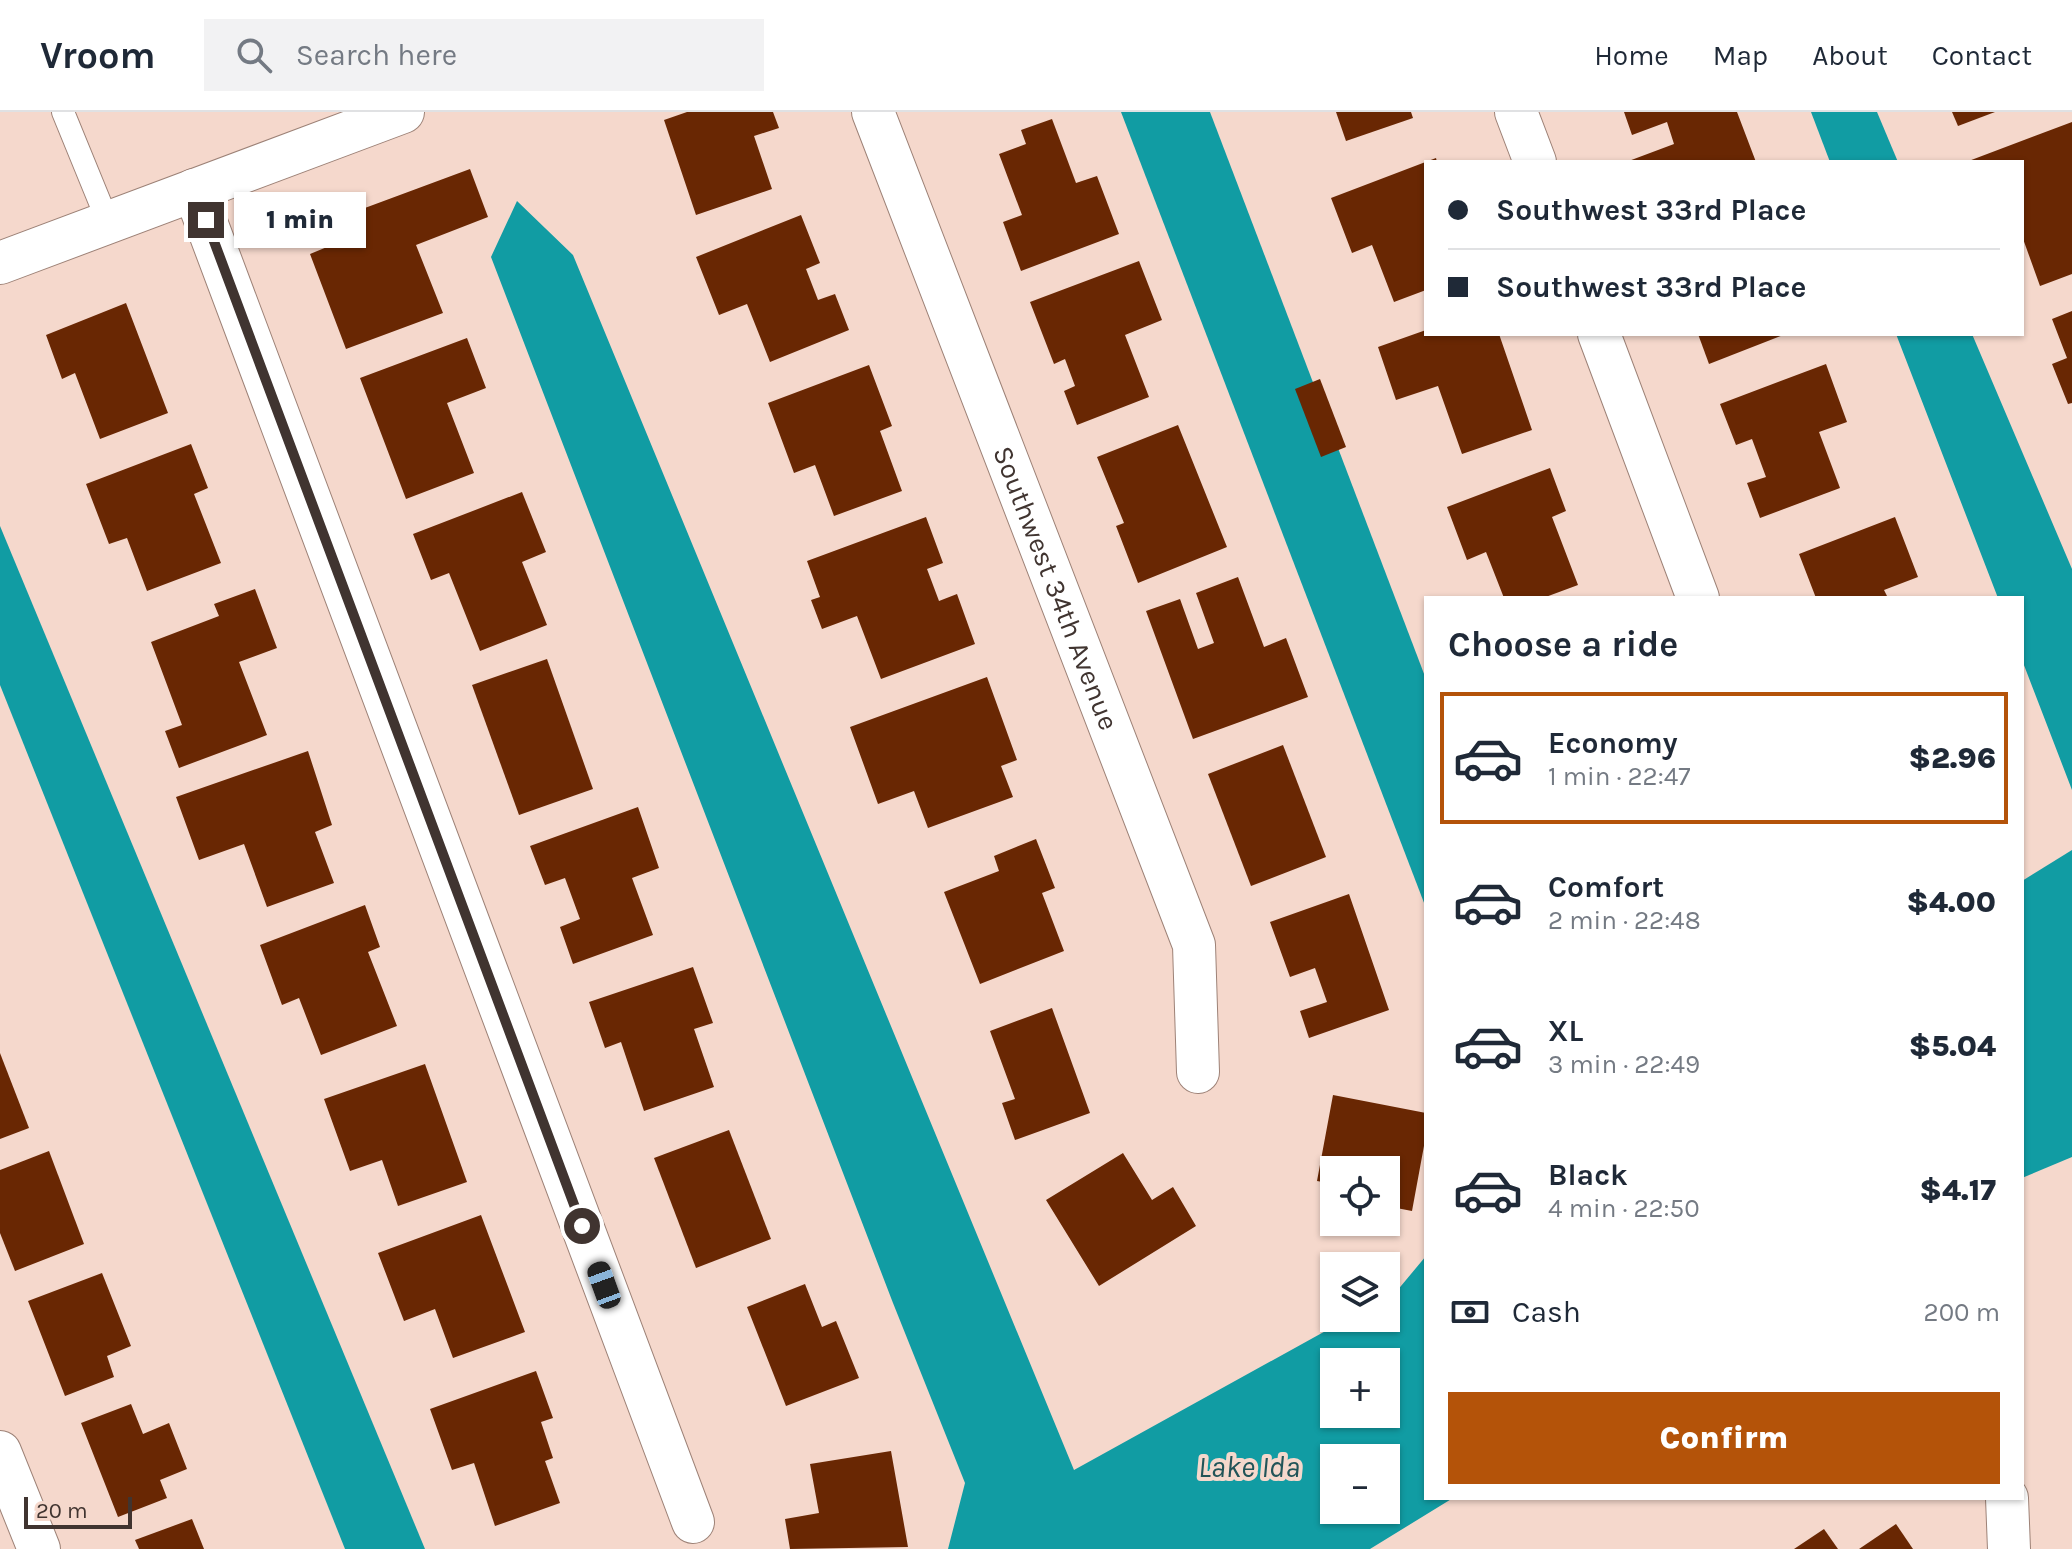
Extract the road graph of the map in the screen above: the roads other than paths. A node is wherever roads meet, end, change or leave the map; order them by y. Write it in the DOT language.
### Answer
graph roads {
  1 [pos="63,112"];
  2 [pos="403,112"];
  3 [pos="873,112"];
  4 [pos="1516,112"];
  5 [pos="1534,160"];
  6 [pos="194,190"];
  7 [pos="108,222"];
  8 [pos="0,263"];
  9 [pos="1600,336"];
  10 [pos="1697,596"];
  11 [pos="1198,1072"];
  12 [pos="0,1452"];
  13 [pos="2007,1500"];
  14 [pos="693,1522"];
  15 [pos="39,1549"];
  16 [pos="2009,1549"];
  1 -- 7 [label="lane"];
  2 -- 6 [label="street"];
  3 -- 11 [label="street, Southwest 34th Avenue"];
  4 -- 5 [label="street"];
  6 -- 7 [label="street"];
  6 -- 14 [label="street"];
  7 -- 8 [label="street"];
  9 -- 10 [label="street"];
  12 -- 15 [label="street"];
  13 -- 16 [label="street"];
}
